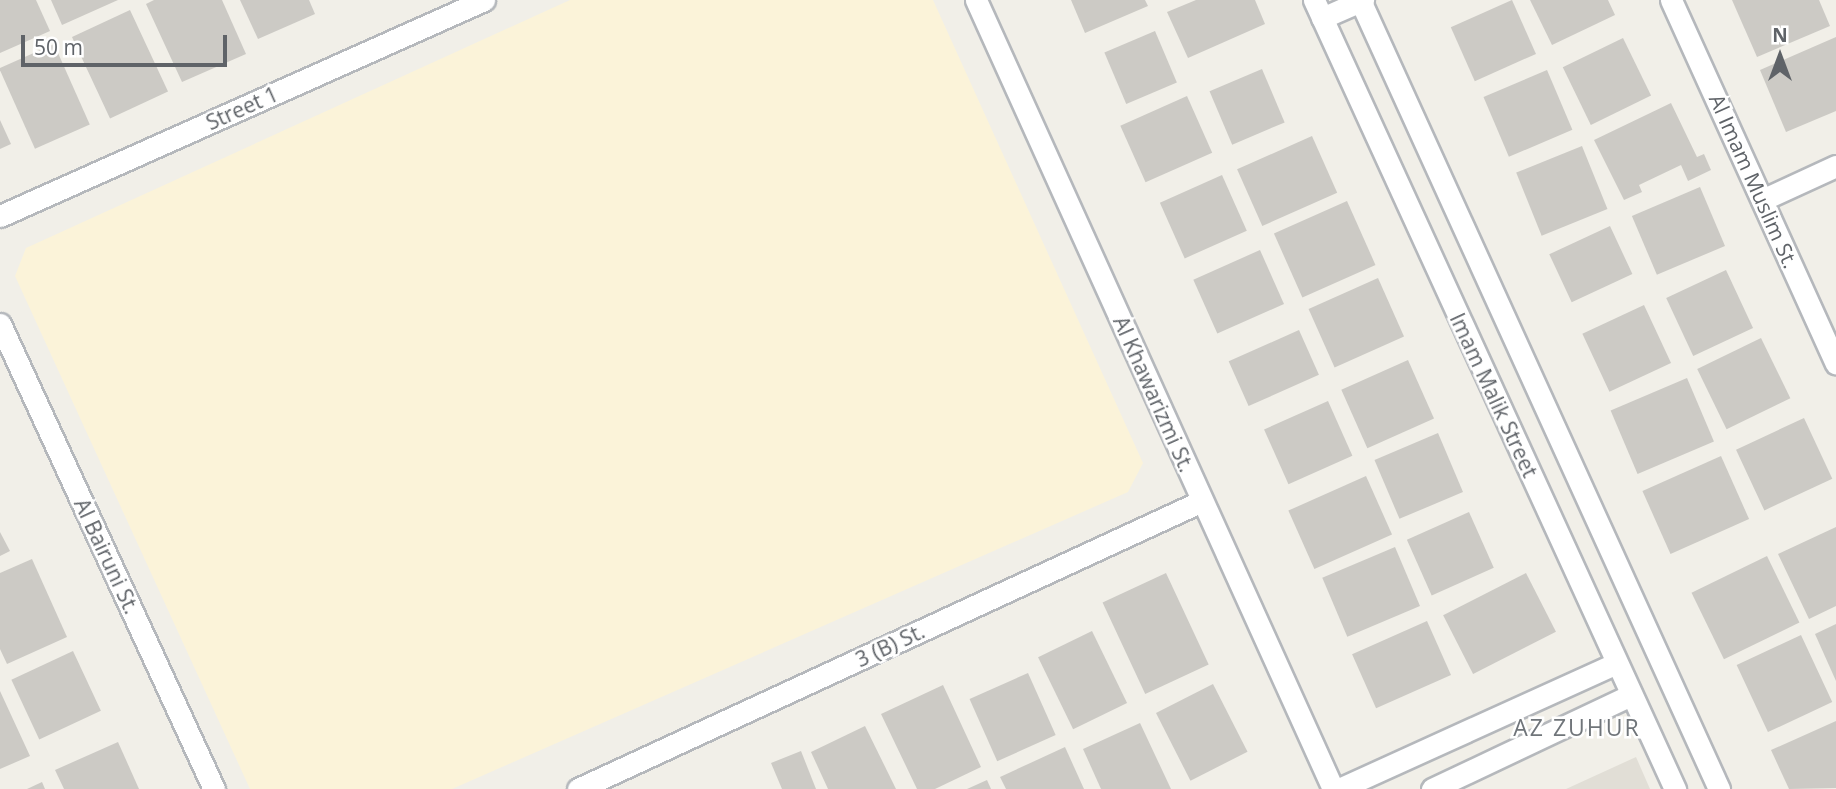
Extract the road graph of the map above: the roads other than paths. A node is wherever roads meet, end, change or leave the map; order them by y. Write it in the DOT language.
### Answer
graph roads {
  1 [pos="484,0"];
  2 [pos="975,0"];
  3 [pos="1361,0"];
  4 [pos="1671,0"];
  5 [pos="1318,9"];
  6 [pos="437,10"];
  7 [pos="1836,166"];
  8 [pos="1762,200"];
  9 [pos="0,216"];
  10 [pos="0,324"];
  11 [pos="1836,363"];
  12 [pos="1202,501"];
  13 [pos="1617,663"];
  14 [pos="1632,695"];
  15 [pos="605,783"];
  16 [pos="214,789"];
  17 [pos="578,789"];
  18 [pos="1333,789"];
  19 [pos="1339,789"];
  20 [pos="1432,789"];
  21 [pos="1675,789"];
  22 [pos="1719,789"];
  1 -- 6 [label="street, Street 1"];
  2 -- 12 [label="street, Al Khawarizmi St."];
  3 -- 5 [label="street"];
  3 -- 22 [label="street, Imam Malik Street"];
  4 -- 8 [label="street, Al Imam Muslim St."];
  5 -- 13 [label="street, Imam Malik Street"];
  6 -- 9 [label="street, Street 1"];
  7 -- 8 [label="street"];
  8 -- 11 [label="street, Al Imam Muslim St."];
  10 -- 16 [label="street, Al Bairuni St."];
  12 -- 15 [label="street, 3 (B) St."];
  12 -- 18 [label="street, Al Khawarizmi St."];
  13 -- 14 [label="street, Imam Malik Street"];
  13 -- 19 [label="street"];
  14 -- 20 [label="street"];
  14 -- 21 [label="street, Imam Malik Street"];
  15 -- 17 [label="street, 3 (B) St."];
}
